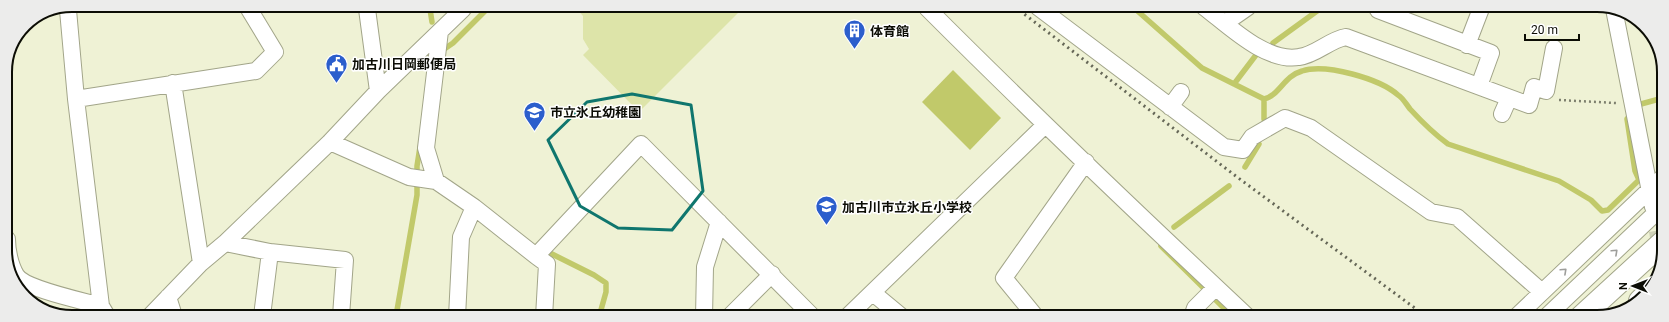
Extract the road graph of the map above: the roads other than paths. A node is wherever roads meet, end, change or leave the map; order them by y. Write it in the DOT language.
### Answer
graph roads {
  1 [pos="68,12"];
  2 [pos="251,12"];
  3 [pos="367,12"];
  4 [pos="461,12"];
  5 [pos="931,12"];
  6 [pos="1045,12"];
  7 [pos="1211,12"];
  8 [pos="1241,12"];
  9 [pos="1393,12"];
  10 [pos="1480,12"];
  11 [pos="1615,15"];
  12 [pos="1225,23"];
  13 [pos="440,32"];
  14 [pos="1467,45"];
  15 [pos="1554,48"];
  16 [pos="173,83"];
  17 [pos="1479,86"];
  18 [pos="378,91"];
  19 [pos="1181,92"];
  20 [pos="76,98"];
  21 [pos="1509,98"];
  22 [pos="1170,107"];
  23 [pos="1502,114"];
  24 [pos="1045,125"];
  25 [pos="330,142"];
  26 [pos="1086,162"];
  27 [pos="436,181"];
  28 [pos="1657,183"];
  29 [pos="1650,190"];
  30 [pos="1657,205"];
  31 [pos="474,207"];
  32 [pos="1657,208"];
  33 [pos="718,222"];
  34 [pos="225,243"];
  35 [pos="1657,247"];
  36 [pos="270,252"];
  37 [pos="536,256"];
  38 [pos="201,263"];
  39 [pos="772,274"];
  40 [pos="19,279"];
  41 [pos="1215,288"];
  42 [pos="1542,292"];
  43 [pos="873,293"];
  44 [pos="168,297"];
  45 [pos="101,310"];
  46 [pos="104,310"];
  47 [pos="156,310"];
  48 [pos="172,310"];
  49 [pos="263,310"];
  50 [pos="342,310"];
  51 [pos="457,310"];
  52 [pos="544,310"];
  53 [pos="704,310"];
  54 [pos="736,310"];
  55 [pos="806,310"];
  56 [pos="855,310"];
  57 [pos="894,310"];
  58 [pos="1030,310"];
  59 [pos="1194,310"];
  60 [pos="1240,310"];
  61 [pos="1523,310"];
  62 [pos="1553,310"];
  63 [pos="1589,310"];
  1 -- 20 [label="street"];
  2 -- 16 [label="street"];
  3 -- 18 [label="street"];
  4 -- 13 [label="street"];
  5 -- 24 [label="street"];
  6 -- 22 [label="street"];
  7 -- 12 [label="street"];
  8 -- 12 [label="street"];
  9 -- 14 [label="street"];
  10 -- 14 [label="street"];
  11 -- 29 [label="street"];
  12 -- 17 [label="street"];
  13 -- 18 [label="street"];
  13 -- 27 [label="street"];
  14 -- 17 [label="street"];
  15 -- 21 [label="street"];
  16 -- 20 [label="street"];
  16 -- 38 [label="street"];
  17 -- 21 [label="street"];
  18 -- 25 [label="street"];
  19 -- 22 [label="street"];
  20 -- 46 [label="street"];
  21 -- 23 [label="street"];
  22 -- 42 [label="street"];
  24 -- 26 [label="street"];
  24 -- 43 [label="street"];
  25 -- 27 [label="street"];
  25 -- 34 [label="street"];
  26 -- 41 [label="street"];
  26 -- 58 [label="street"];
  27 -- 31 [label="street"];
  28 -- 29 [label="street"];
  29 -- 30 [label="street"];
  42 -- 29 [label="street, one-way"];
  31 -- 37 [label="street"];
  31 -- 51 [label="street"];
  62 -- 32 [label="street, one-way"];
  33 -- 37 [label="street"];
  33 -- 39 [label="street"];
  33 -- 53 [label="street"];
  34 -- 36 [label="street"];
  34 -- 38 [label="street"];
  35 -- 63 [label="highway"];
  36 -- 49 [label="street"];
  36 -- 50 [label="street"];
  37 -- 52 [label="street"];
  38 -- 44 [label="street"];
  39 -- 54 [label="street"];
  39 -- 55 [label="street"];
  40 -- 45 [label="street"];
  41 -- 59 [label="street"];
  41 -- 60 [label="street"];
  42 -- 61 [label="street"];
  43 -- 56 [label="street"];
  43 -- 57 [label="street"];
  44 -- 47 [label="street"];
  44 -- 48 [label="street"];
}
